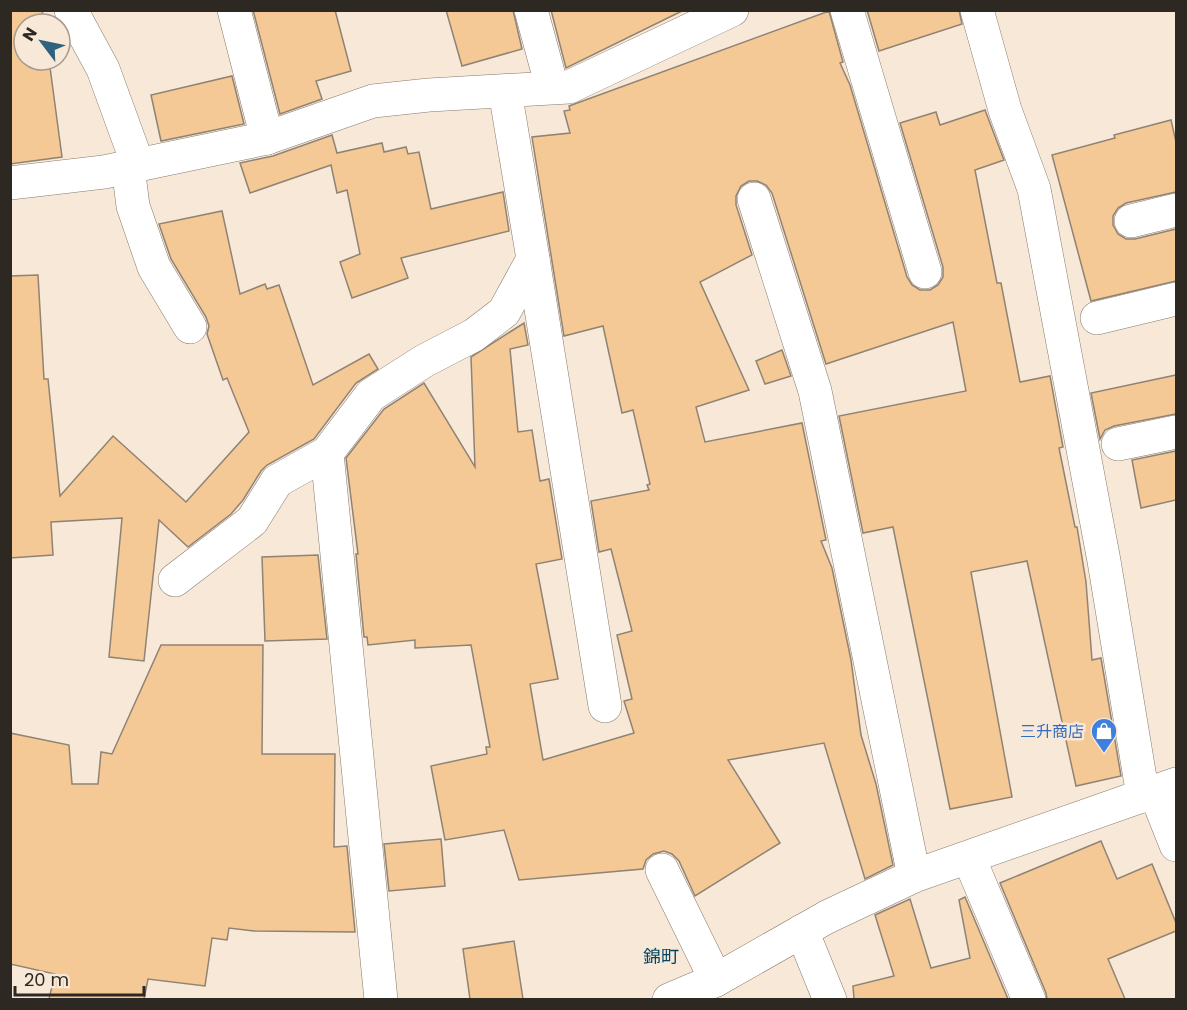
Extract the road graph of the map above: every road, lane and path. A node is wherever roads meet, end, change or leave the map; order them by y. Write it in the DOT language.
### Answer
graph roads {
  1 [pos="70,10"];
  2 [pos="234,10"];
  3 [pos="531,10"];
  4 [pos="732,10"];
  5 [pos="847,10"];
  6 [pos="977,10"];
  7 [pos="552,87"];
  8 [pos="505,91"];
  9 [pos="267,138"];
  10 [pos="133,166"];
  11 [pos="10,183"];
  12 [pos="754,199"];
  13 [pos="1176,210"];
  14 [pos="1131,221"];
  15 [pos="533,259"];
  16 [pos="924,272"];
  17 [pos="1176,299"];
  18 [pos="1097,318"];
  19 [pos="190,327"];
  20 [pos="1176,432"];
  21 [pos="1118,444"];
  22 [pos="327,453"];
  23 [pos="175,580"];
  24 [pos="604,706"];
  25 [pos="1158,791"];
  26 [pos="1176,845"];
  27 [pos="969,858"];
  28 [pos="662,870"];
  29 [pos="914,876"];
  30 [pos="802,931"];
  31 [pos="716,980"];
  32 [pos="381,999"];
  33 [pos="669,999"];
  34 [pos="830,999"];
  35 [pos="1029,999"];
  1 -- 10 [label="street"];
  2 -- 9 [label="street"];
  3 -- 7 [label="street"];
  4 -- 7 [label="street"];
  5 -- 16 [label="street"];
  6 -- 25 [label="street"];
  7 -- 8 [label="street"];
  8 -- 9 [label="street"];
  8 -- 15 [label="street"];
  9 -- 10 [label="street"];
  10 -- 11 [label="street"];
  10 -- 19 [label="street"];
  12 -- 29 [label="street"];
  13 -- 14 [label="street"];
  15 -- 22 [label="street"];
  15 -- 24 [label="street"];
  17 -- 18 [label="street"];
  20 -- 21 [label="street"];
  22 -- 23 [label="street"];
  22 -- 32 [label="street"];
  25 -- 26 [label="street"];
  25 -- 27 [label="street"];
  27 -- 29 [label="street"];
  27 -- 35 [label="street"];
  28 -- 31 [label="street"];
  29 -- 30 [label="street"];
  30 -- 31 [label="street"];
  30 -- 34 [label="street"];
  31 -- 33 [label="street"];
}
